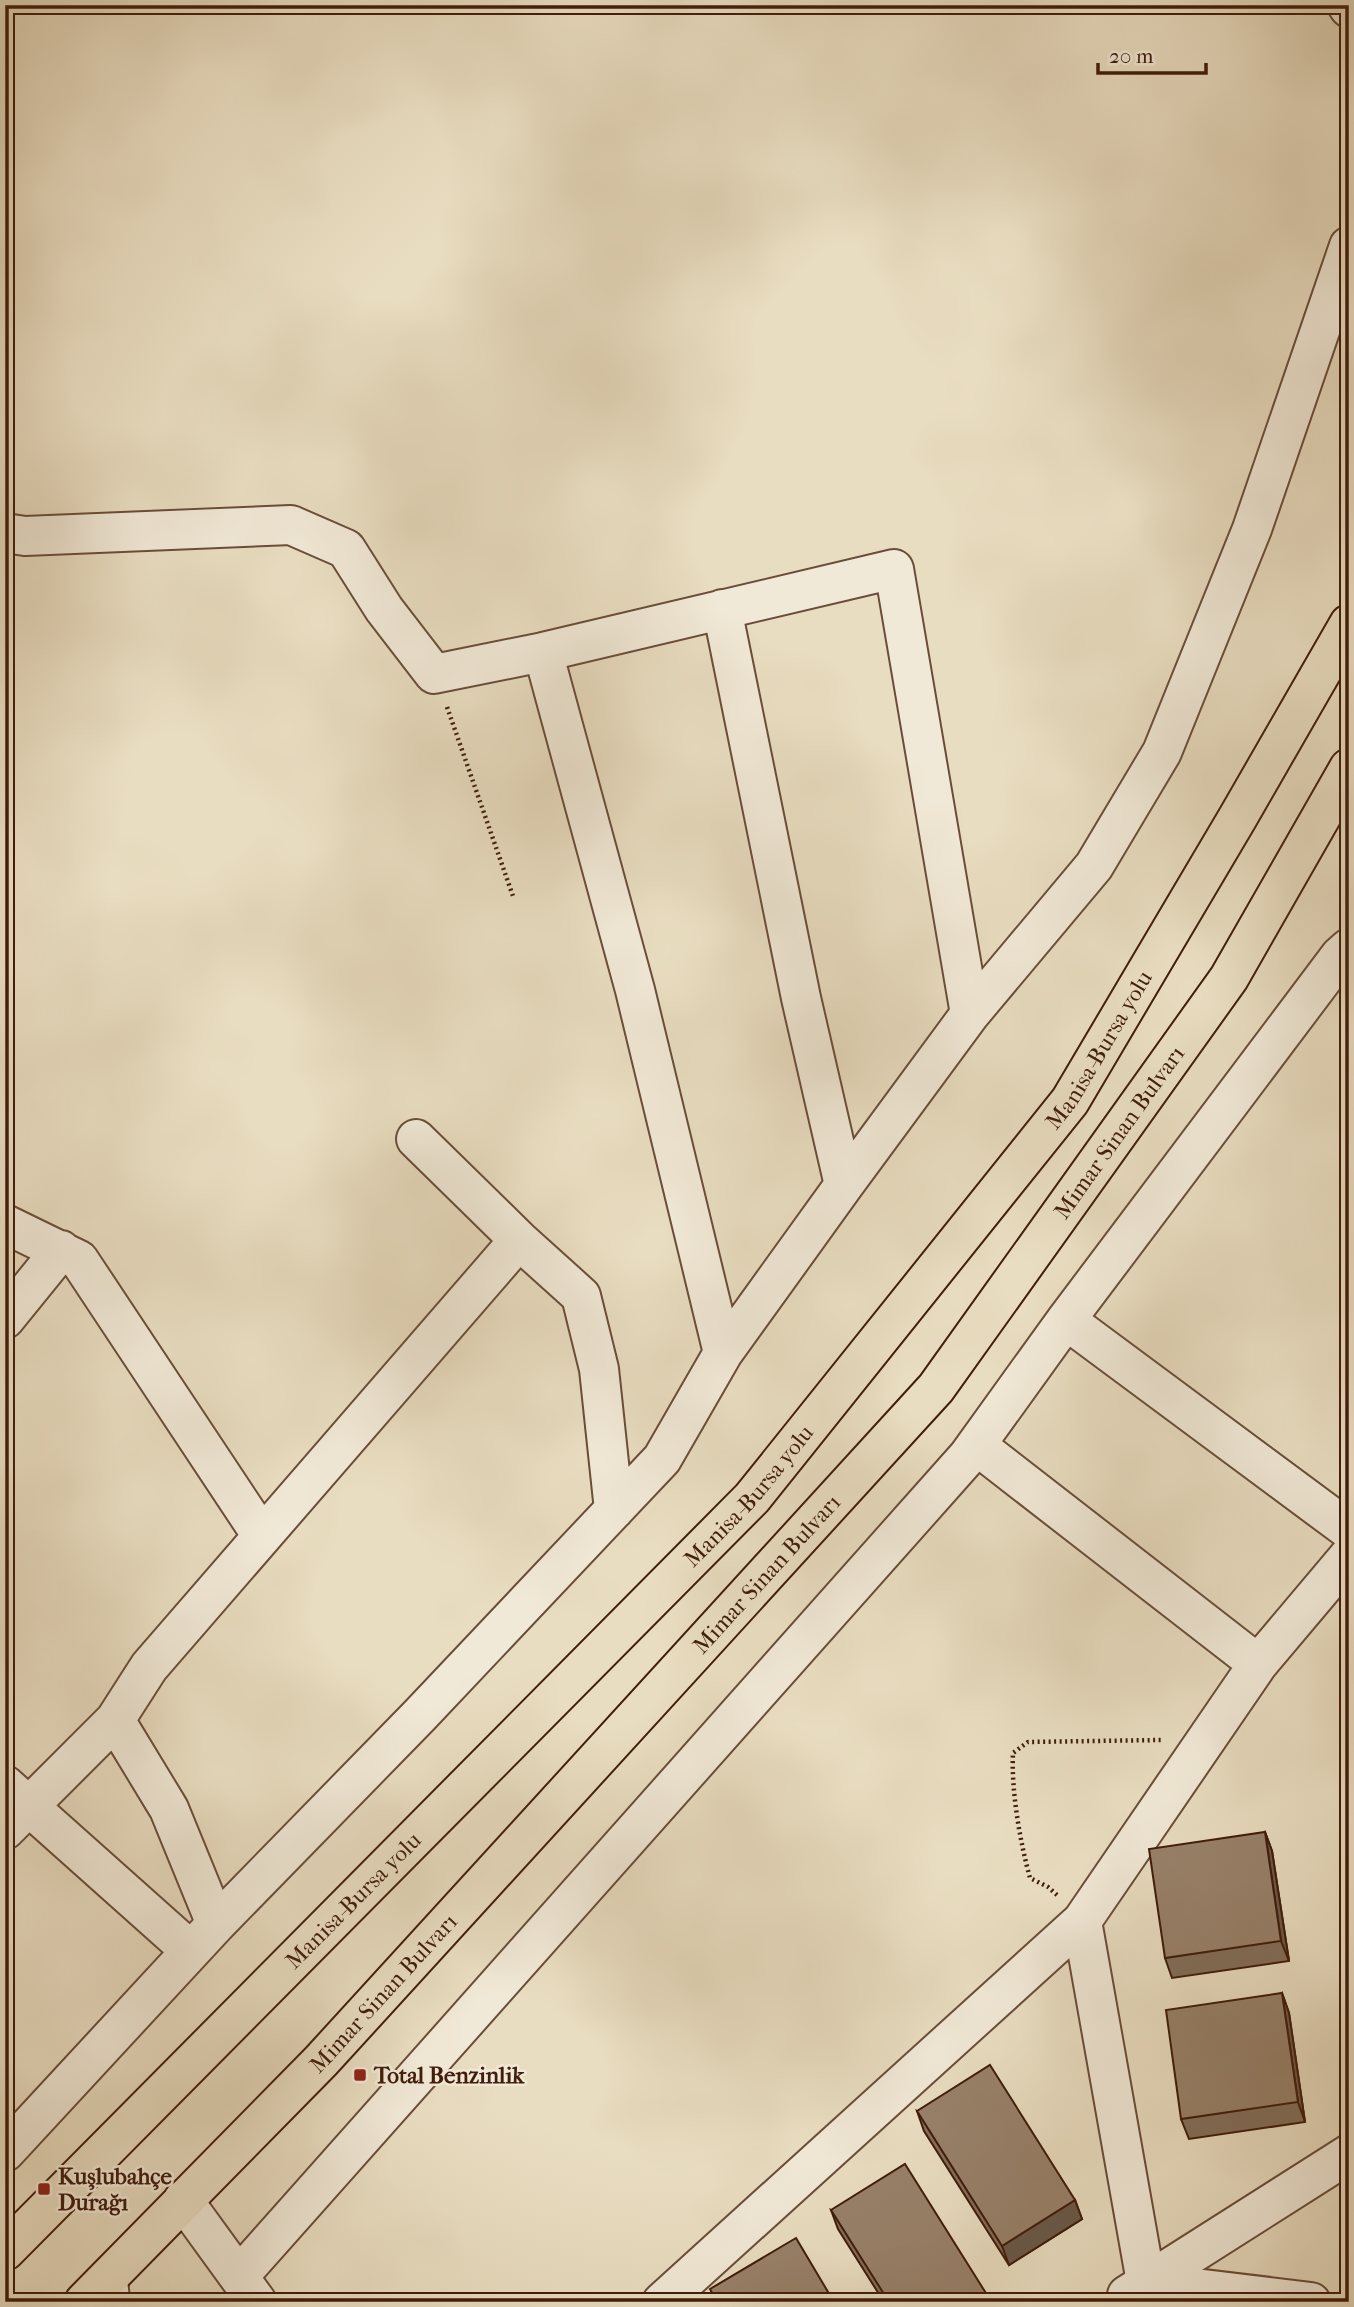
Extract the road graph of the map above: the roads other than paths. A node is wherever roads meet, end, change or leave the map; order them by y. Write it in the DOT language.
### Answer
graph roads {
  1 [pos="1349,246"];
  2 [pos="5,533"];
  3 [pos="722,609"];
  4 [pos="1349,624"];
  5 [pos="542,652"];
  6 [pos="1349,768"];
  7 [pos="1349,948"];
  8 [pos="970,1014"];
  9 [pos="416,1139"];
  10 [pos="844,1185"];
  11 [pos="5,1224"];
  12 [pos="519,1240"];
  13 [pos="61,1250"];
  14 [pos="5,1319"];
  15 [pos="1066,1320"];
  16 [pos="723,1353"];
  17 [pos="976,1445"];
  18 [pos="614,1510"];
  19 [pos="1349,1530"];
  20 [pos="262,1536"];
  21 [pos="1349,1556"];
  22 [pos="1258,1664"];
  23 [pos="115,1720"];
  24 [pos="13,1807"];
  25 [pos="1082,1921"];
  26 [pos="204,1938"];
  27 [pos="5,2152"];
  28 [pos="1349,2154"];
  29 [pos="183,2200"];
  30 [pos="5,2251"];
  31 [pos="118,2285"];
  32 [pos="248,2289"];
  33 [pos="1135,2295"];
  34 [pos="84,2302"];
  35 [pos="662,2302"];
  36 [pos="1311,2302"];
  1 -- 8 [label="street"];
  2 -- 5 [label="street"];
  3 -- 5 [label="street"];
  3 -- 8 [label="street"];
  3 -- 10 [label="street"];
  4 -- 30 [label="highway, Manisa-Bursa yolu"];
  5 -- 16 [label="street"];
  6 -- 29 [label="highway, Mimar Sinan Bulvarı"];
  7 -- 15 [label="street"];
  8 -- 10 [label="street"];
  9 -- 12 [label="street"];
  10 -- 16 [label="street"];
  11 -- 13 [label="street"];
  12 -- 18 [label="street"];
  12 -- 20 [label="street"];
  13 -- 14 [label="street"];
  13 -- 20 [label="street"];
  15 -- 17 [label="street"];
  15 -- 19 [label="street"];
  16 -- 18 [label="street"];
  17 -- 22 [label="street"];
  17 -- 32 [label="street"];
  18 -- 26 [label="street"];
  20 -- 23 [label="street"];
  21 -- 22 [label="street"];
  22 -- 25 [label="street"];
  23 -- 24 [label="street"];
  23 -- 26 [label="street"];
  24 -- 26 [label="street"];
  25 -- 33 [label="street"];
  25 -- 35 [label="street"];
  26 -- 27 [label="street"];
  28 -- 33 [label="street"];
  29 -- 31 [label="highway, Mimar Sinan Bulvarı"];
  29 -- 32 [label="street"];
  31 -- 34 [label="highway, Mimar Sinan Bulvarı"];
  33 -- 36 [label="street"];
}
